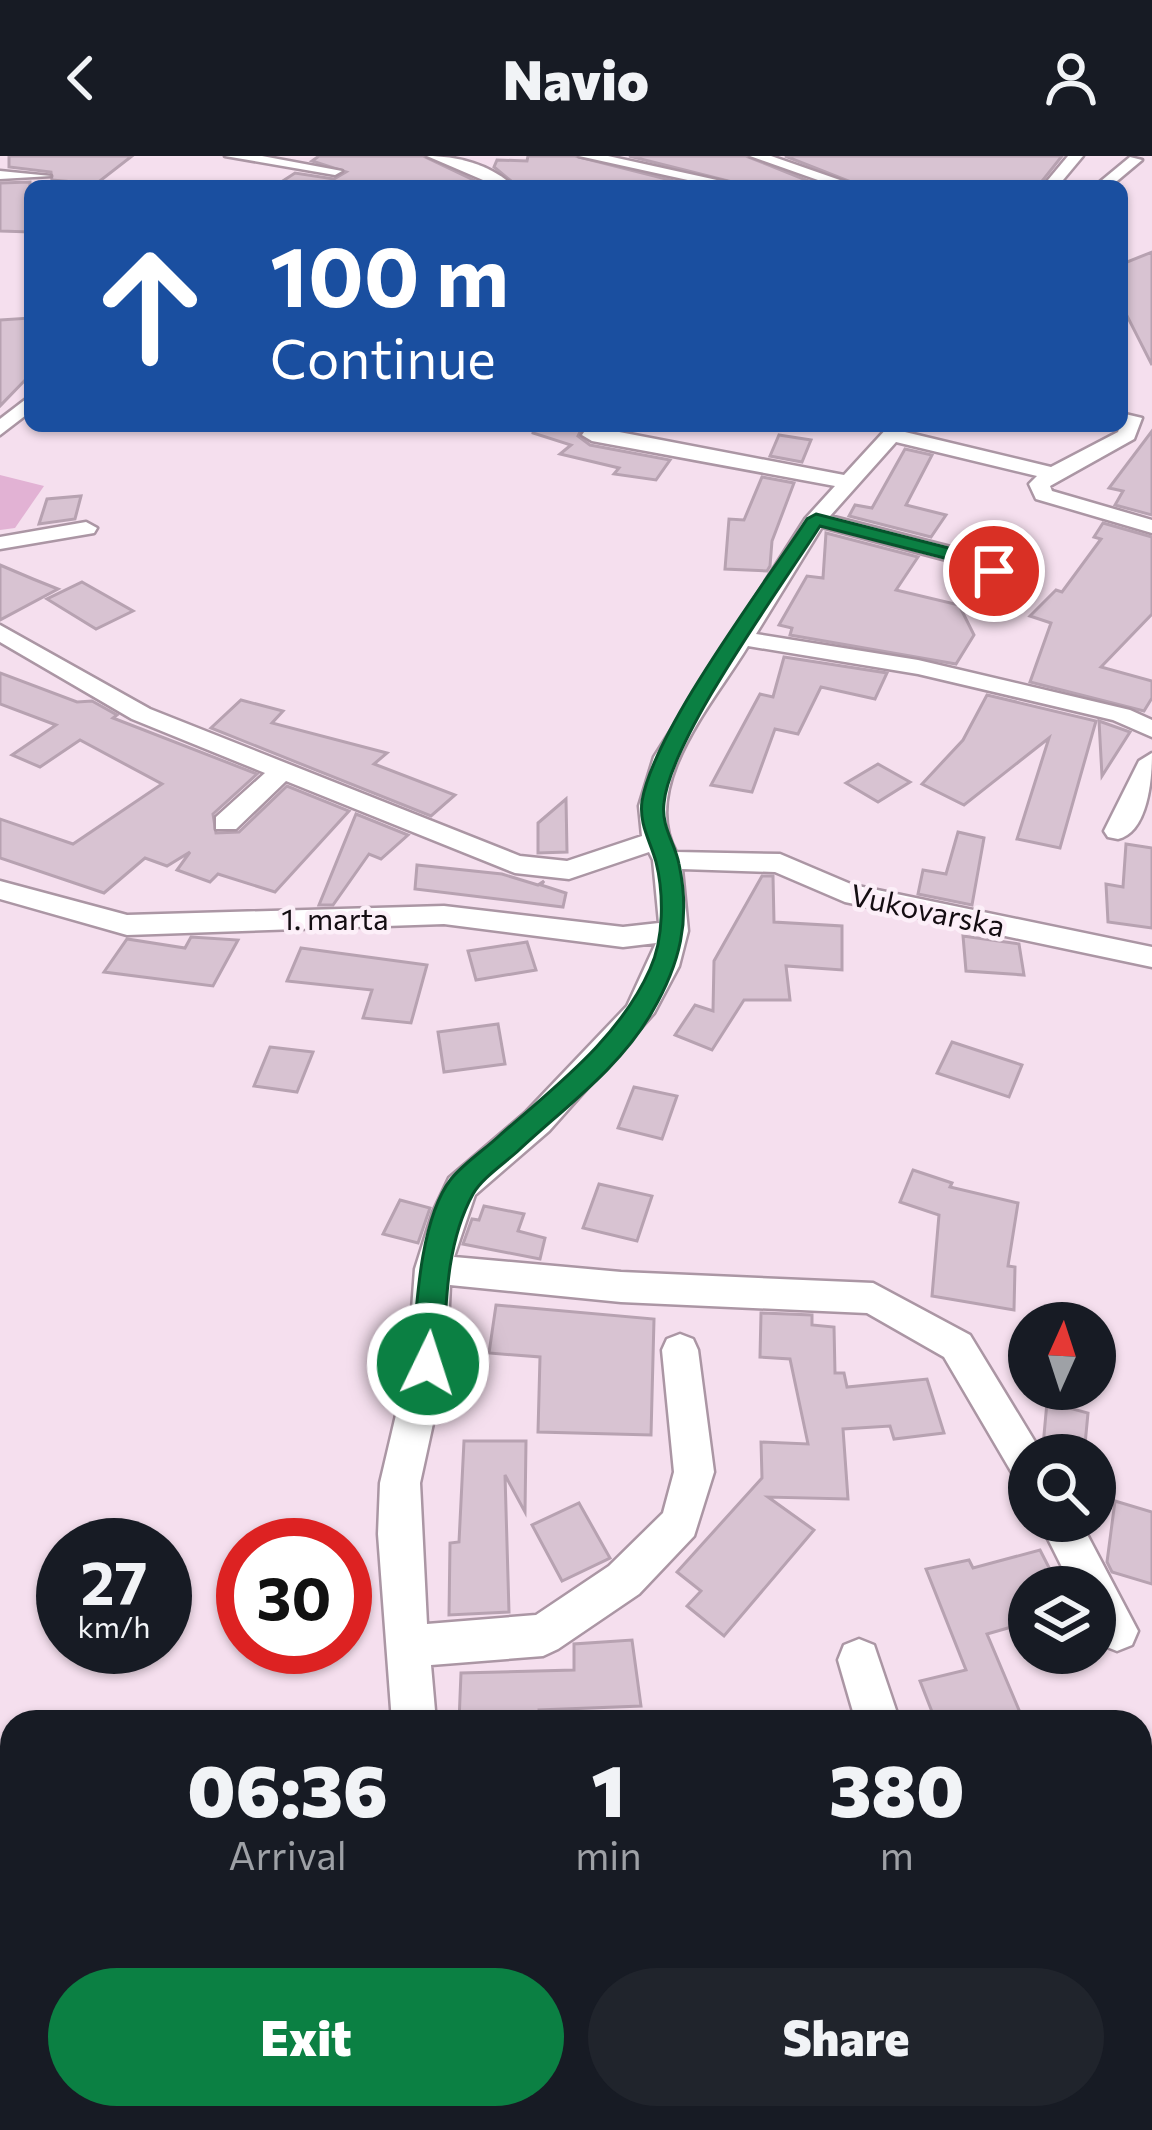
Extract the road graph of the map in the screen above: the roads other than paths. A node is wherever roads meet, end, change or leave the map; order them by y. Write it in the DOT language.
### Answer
graph roads {
  1 [pos="232,156"];
  2 [pos="471,156"];
  3 [pos="586,156"];
  4 [pos="757,156"];
  5 [pos="1076,156"];
  6 [pos="1110,156"];
  7 [pos="438,158"];
  8 [pos="1144,161"];
  9 [pos="0,175"];
  10 [pos="44,176"];
  11 [pos="326,180"];
  12 [pos="488,180"];
  13 [pos="707,180"];
  14 [pos="831,180"];
  15 [pos="1056,180"];
  16 [pos="1112,180"];
  17 [pos="24,407"];
  18 [pos="1135,413"];
  19 [pos="0,429"];
  20 [pos="594,432"];
  21 [pos="894,432"];
  22 [pos="903,432"];
  23 [pos="1054,474"];
  24 [pos="847,482"];
  25 [pos="816,519"];
  26 [pos="1152,527"];
  27 [pos="86,528"];
  28 [pos="0,543"];
  29 [pos="1016,586"];
  30 [pos="0,632"];
  31 [pos="739,638"];
  32 [pos="1152,729"];
  33 [pos="1152,760"];
  34 [pos="280,773"];
  35 [pos="226,823"];
  36 [pos="1118,831"];
  37 [pos="662,850"];
  38 [pos="0,890"];
  39 [pos="674,931"];
  40 [pos="1152,958"];
  41 [pos="434,1269"];
  42 [pos="680,1350"];
  43 [pos="1010,1434"];
  44 [pos="409,1646"];
  45 [pos="859,1660"];
  46 [pos="413,1710"];
  47 [pos="874,1710"];
  1 -- 11 [label="street"];
  2 -- 7 [label="street"];
  3 -- 13 [label="street"];
  4 -- 14 [label="street"];
  5 -- 15 [label="street"];
  6 -- 8 [label="street"];
  7 -- 12 [label="street"];
  8 -- 16 [label="street"];
  9 -- 10 [label="street"];
  17 -- 19 [label="street"];
  18 -- 23 [label="street"];
  20 -- 24 [label="street"];
  21 -- 24 [label="street"];
  22 -- 23 [label="street"];
  23 -- 26 [label="street"];
  24 -- 25 [label="street"];
  25 -- 29 [label="street"];
  25 -- 31 [label="street"];
  27 -- 28 [label="street"];
  30 -- 34 [label="street"];
  31 -- 32 [label="street"];
  31 -- 37 [label="street"];
  33 -- 36 [label="street"];
  34 -- 35 [label="street"];
  34 -- 37 [label="street"];
  37 -- 39 [label="street"];
  37 -- 40 [label="street, Vukovarska"];
  38 -- 39 [label="street, 1. marta"];
  39 -- 41 [label="street"];
  41 -- 43 [label="street"];
  41 -- 44 [label="street"];
  42 -- 44 [label="street"];
  44 -- 46 [label="street"];
  45 -- 47 [label="street"];
}
